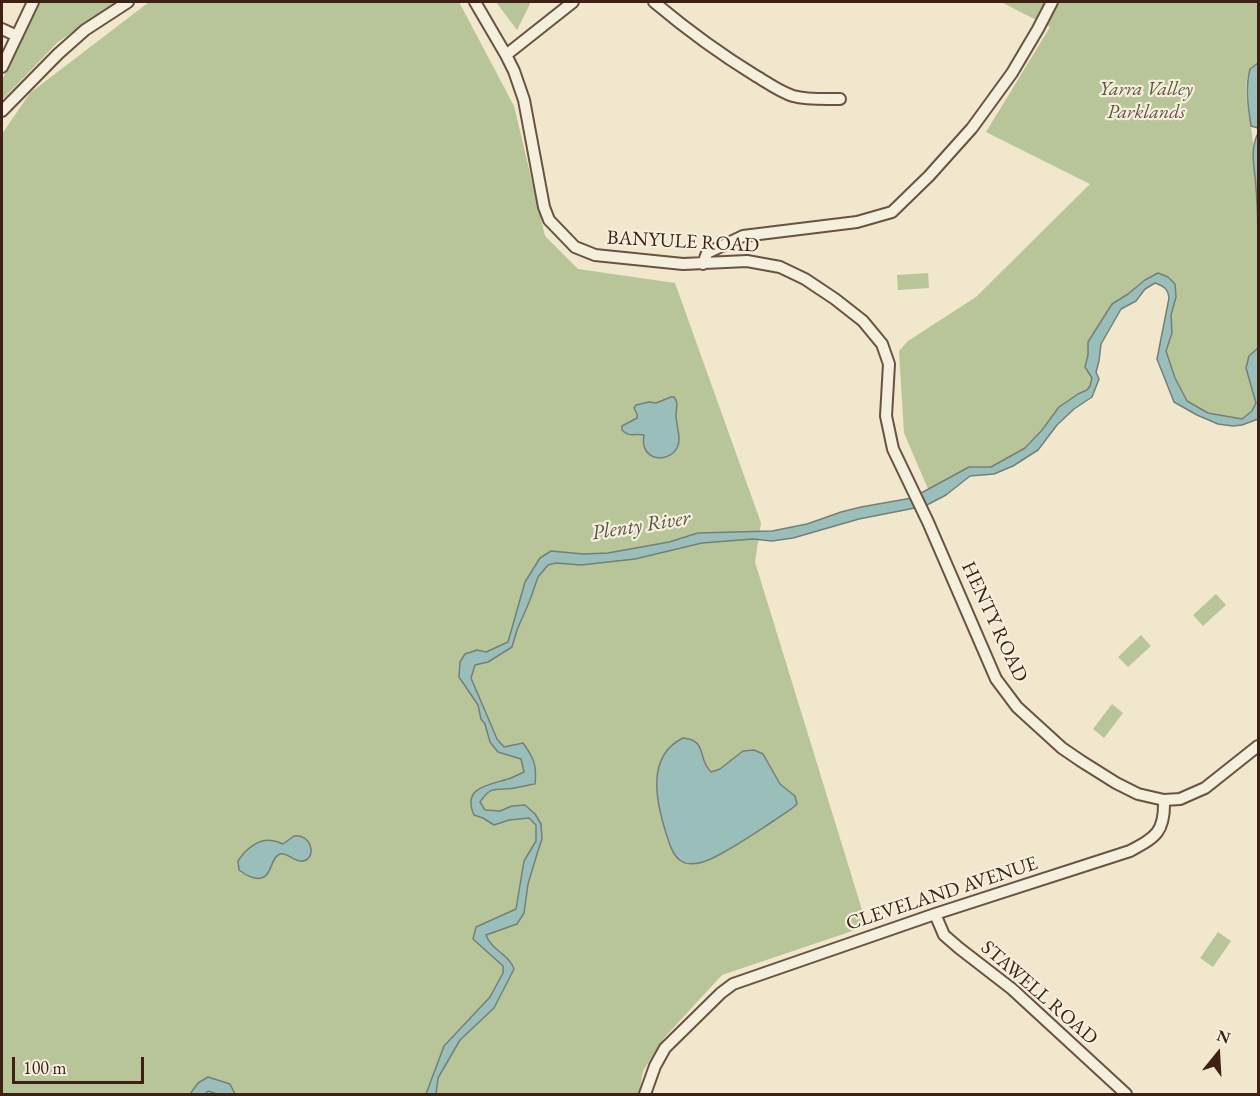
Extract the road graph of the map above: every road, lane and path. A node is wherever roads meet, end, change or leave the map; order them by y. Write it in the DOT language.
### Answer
graph roads {
  1 [pos="33,2"];
  2 [pos="128,2"];
  3 [pos="475,2"];
  4 [pos="573,2"];
  5 [pos="654,2"];
  6 [pos="1052,2"];
  7 [pos="2,29"];
  8 [pos="16,36"];
  9 [pos="506,55"];
  10 [pos="2,67"];
  11 [pos="840,98"];
  12 [pos="2,111"];
  13 [pos="703,264"];
  14 [pos="928,522"];
  15 [pos="1258,746"];
  16 [pos="1164,800"];
  17 [pos="935,914"];
  18 [pos="645,1095"];
  19 [pos="1126,1095"];
  1 -- 8 [label="street"];
  2 -- 12 [label="street"];
  3 -- 9 [label="street, BANYULE ROAD"];
  4 -- 9 [label="street"];
  5 -- 11 [label="street"];
  6 -- 13 [label="street"];
  7 -- 8 [label="street"];
  8 -- 10 [label="street"];
  9 -- 13 [label="street, BANYULE ROAD"];
  13 -- 14 [label="street, BANYULE ROAD"];
  14 -- 16 [label="street, HENTY ROAD"];
  15 -- 16 [label="street"];
  16 -- 17 [label="street, CLEVELAND AVENUE"];
  17 -- 18 [label="street, CLEVELAND AVENUE"];
  17 -- 19 [label="street, STAWELL ROAD"];
}
